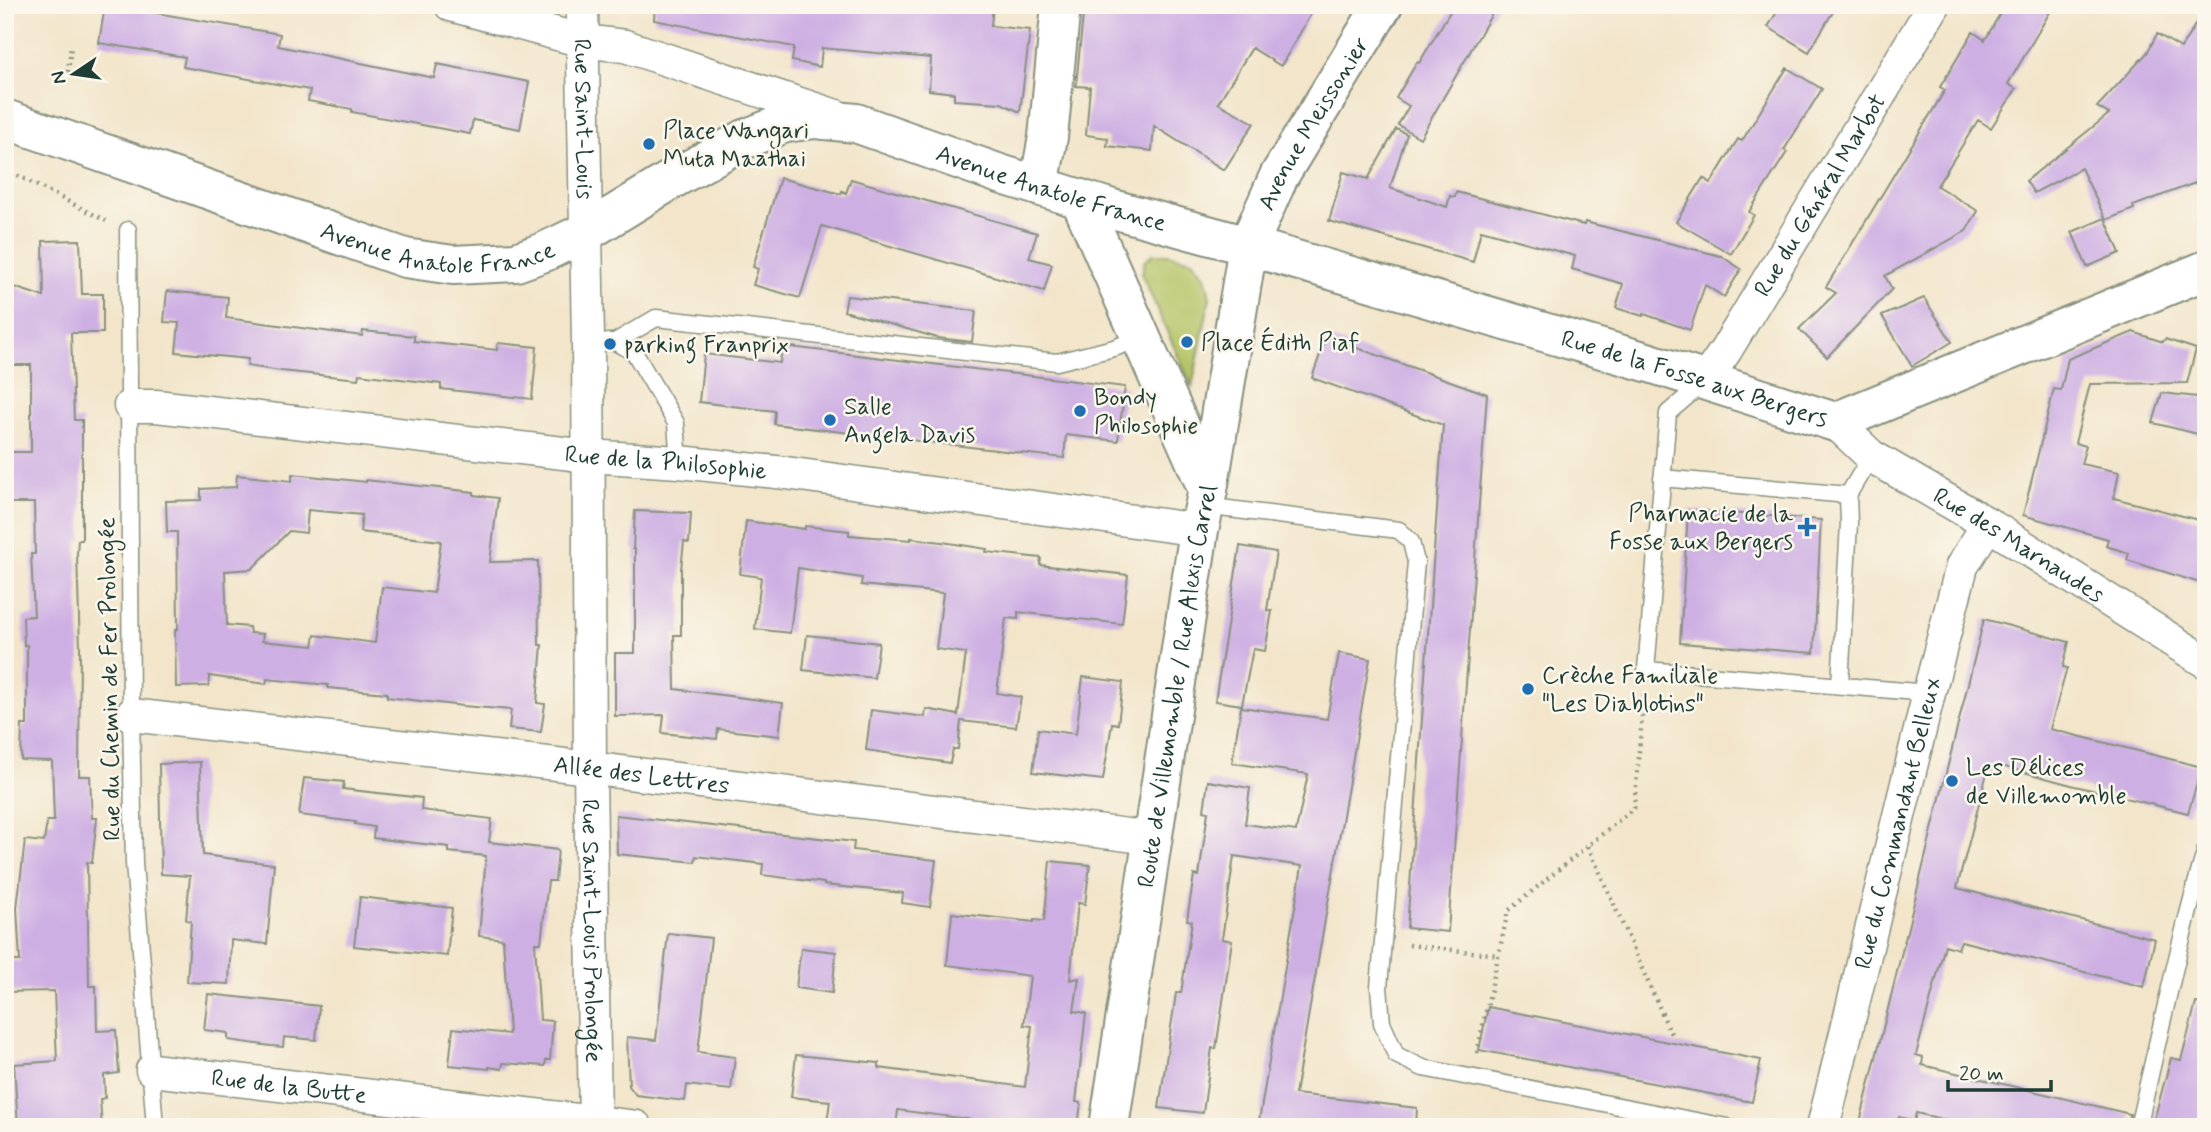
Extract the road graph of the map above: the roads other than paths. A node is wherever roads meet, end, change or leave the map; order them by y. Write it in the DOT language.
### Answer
graph roads {
  1 [pos="452,5"];
  2 [pos="582,5"];
  3 [pos="1061,5"];
  4 [pos="1383,5"];
  5 [pos="1934,5"];
  6 [pos="583,41"];
  7 [pos="5,119"];
  8 [pos="856,123"];
  9 [pos="1039,186"];
  10 [pos="1080,199"];
  11 [pos="128,230"];
  12 [pos="586,232"];
  13 [pos="1248,246"];
  14 [pos="2206,270"];
  15 [pos="1141,338"];
  16 [pos="602,341"];
  17 [pos="1704,382"];
  18 [pos="130,406"];
  19 [pos="1835,422"];
  20 [pos="589,456"];
  21 [pos="1871,456"];
  22 [pos="679,462"];
  23 [pos="1662,478"];
  24 [pos="1848,495"];
  25 [pos="1204,509"];
  26 [pos="1988,524"];
  27 [pos="2206,662"];
  28 [pos="1840,685"];
  29 [pos="1929,693"];
  30 [pos="131,715"];
  31 [pos="590,769"];
  32 [pos="1152,838"];
  33 [pos="2206,849"];
  34 [pos="152,1070"];
  35 [pos="595,1124"];
  36 [pos="155,1127"];
  37 [pos="636,1127"];
  38 [pos="1109,1127"];
  39 [pos="1727,1127"];
  40 [pos="1823,1127"];
  41 [pos="2138,1127"];
  1 -- 6 [label="street, Avenue Anatole France"];
  2 -- 6 [label="street, Rue Saint-Louis"];
  3 -- 9 [label="street"];
  4 -- 13 [label="street, Avenue Meissonier"];
  5 -- 17 [label="street, Rue du Général Marbot"];
  6 -- 8 [label="street, Avenue Anatole France"];
  6 -- 12 [label="street, Rue Saint-Louis"];
  7 -- 12 [label="street, Avenue Anatole France"];
  8 -- 9 [label="street, Avenue Anatole France"];
  8 -- 12 [label="street, Avenue Anatole France"];
  9 -- 10 [label="street, Avenue Anatole France"];
  10 -- 13 [label="street, Avenue Anatole France"];
  10 -- 15 [label="street"];
  11 -- 18 [label="lane, Rue du Chemin de Fer Prolongée"];
  12 -- 16 [label="street, Rue Saint-Louis Prolongée"];
  13 -- 17 [label="street, Rue de la Fosse aux Bergers"];
  13 -- 25 [label="street, Route de Villemomble / Rue Alexis Carrel"];
  14 -- 19 [label="street, Rue de la Fosse aux Bergers"];
  15 -- 16 [label="lane"];
  15 -- 25 [label="street"];
  16 -- 20 [label="street, Rue Saint-Louis Prolongée"];
  16 -- 22 [label="lane"];
  17 -- 19 [label="street, Rue de la Fosse aux Bergers"];
  17 -- 23 [label="lane"];
  18 -- 20 [label="street, Rue de la Philosophie"];
  18 -- 30 [label="lane, Rue du Chemin de Fer Prolongée"];
  19 -- 21 [label="street, Rue des Marnaudes"];
  20 -- 22 [label="street, Rue de la Philosophie"];
  20 -- 31 [label="street, Rue Saint-Louis Prolongée"];
  21 -- 24 [label="lane"];
  21 -- 26 [label="street, Rue des Marnaudes"];
  22 -- 25 [label="street, Rue de la Philosophie"];
  23 -- 24 [label="lane"];
  23 -- 28 [label="lane"];
  24 -- 28 [label="lane"];
  25 -- 32 [label="street, Route de Villemomble / Rue Alexis Carrel"];
  25 -- 39 [label="lane"];
  26 -- 27 [label="street, Rue des Marnaudes"];
  26 -- 29 [label="street, Rue du Commandant Belleux"];
  28 -- 29 [label="lane"];
  29 -- 40 [label="street, Rue du Commandant Belleux"];
  30 -- 31 [label="street, Allée des Lettres"];
  30 -- 34 [label="lane, Rue du Chemin de Fer Prolongée"];
  31 -- 32 [label="street, Allée des Lettres"];
  31 -- 35 [label="street, Rue Saint-Louis Prolongée"];
  32 -- 38 [label="street, Route de Villemomble / Rue Alexis Carrel"];
  33 -- 41 [label="lane"];
  34 -- 35 [label="street, Rue de la Butte"];
  34 -- 36 [label="lane, Rue du Chemin de Fer Prolongée"];
  35 -- 37 [label="street, Rue de la Butte"];
}
